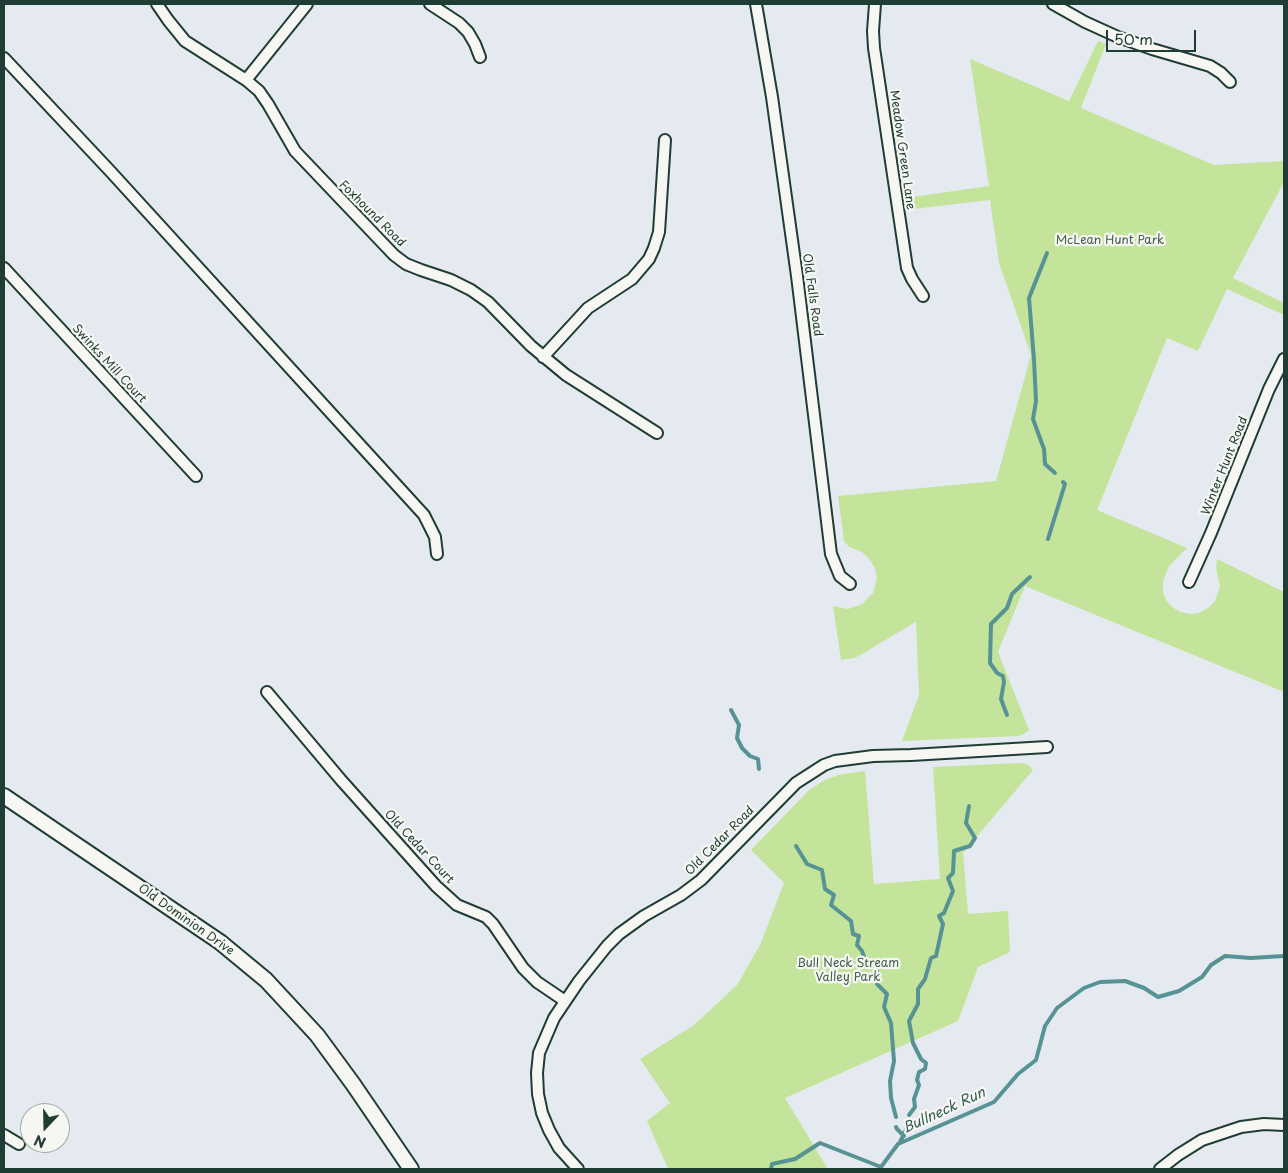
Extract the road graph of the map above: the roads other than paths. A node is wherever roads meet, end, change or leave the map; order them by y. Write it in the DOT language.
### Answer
graph roads {
  1 [pos="157,4"];
  2 [pos="307,4"];
  3 [pos="430,4"];
  4 [pos="756,4"];
  5 [pos="876,4"];
  6 [pos="1052,4"];
  7 [pos="480,57"];
  8 [pos="4,58"];
  9 [pos="246,80"];
  10 [pos="1230,82"];
  11 [pos="665,140"];
  12 [pos="4,268"];
  13 [pos="923,296"];
  14 [pos="543,357"];
  15 [pos="1284,359"];
  16 [pos="657,433"];
  17 [pos="196,476"];
  18 [pos="437,554"];
  19 [pos="1189,582"];
  20 [pos="850,584"];
  21 [pos="267,692"];
  22 [pos="1047,747"];
  23 [pos="4,796"];
  24 [pos="565,1001"];
  25 [pos="1284,1125"];
  26 [pos="4,1135"];
  27 [pos="19,1144"];
  28 [pos="411,1169"];
  29 [pos="578,1169"];
  30 [pos="1160,1169"];
  1 -- 9 [label="street, Foxhound Road"];
  2 -- 9 [label="street"];
  3 -- 7 [label="street"];
  4 -- 20 [label="street, Old Falls Road"];
  5 -- 13 [label="street, Meadow Green Lane"];
  6 -- 10 [label="street"];
  8 -- 18 [label="street"];
  9 -- 14 [label="street, Foxhound Road"];
  11 -- 14 [label="street"];
  12 -- 17 [label="street, Swinks Mill Court"];
  14 -- 16 [label="street, Foxhound Road"];
  15 -- 19 [label="street, Winter Hunt Road"];
  21 -- 24 [label="street, Old Cedar Court"];
  22 -- 24 [label="street, Old Cedar Road"];
  23 -- 28 [label="main road, Old Dominion Drive"];
  24 -- 29 [label="street, Old Cedar Road"];
  25 -- 30 [label="street"];
  26 -- 27 [label="street"];
}
